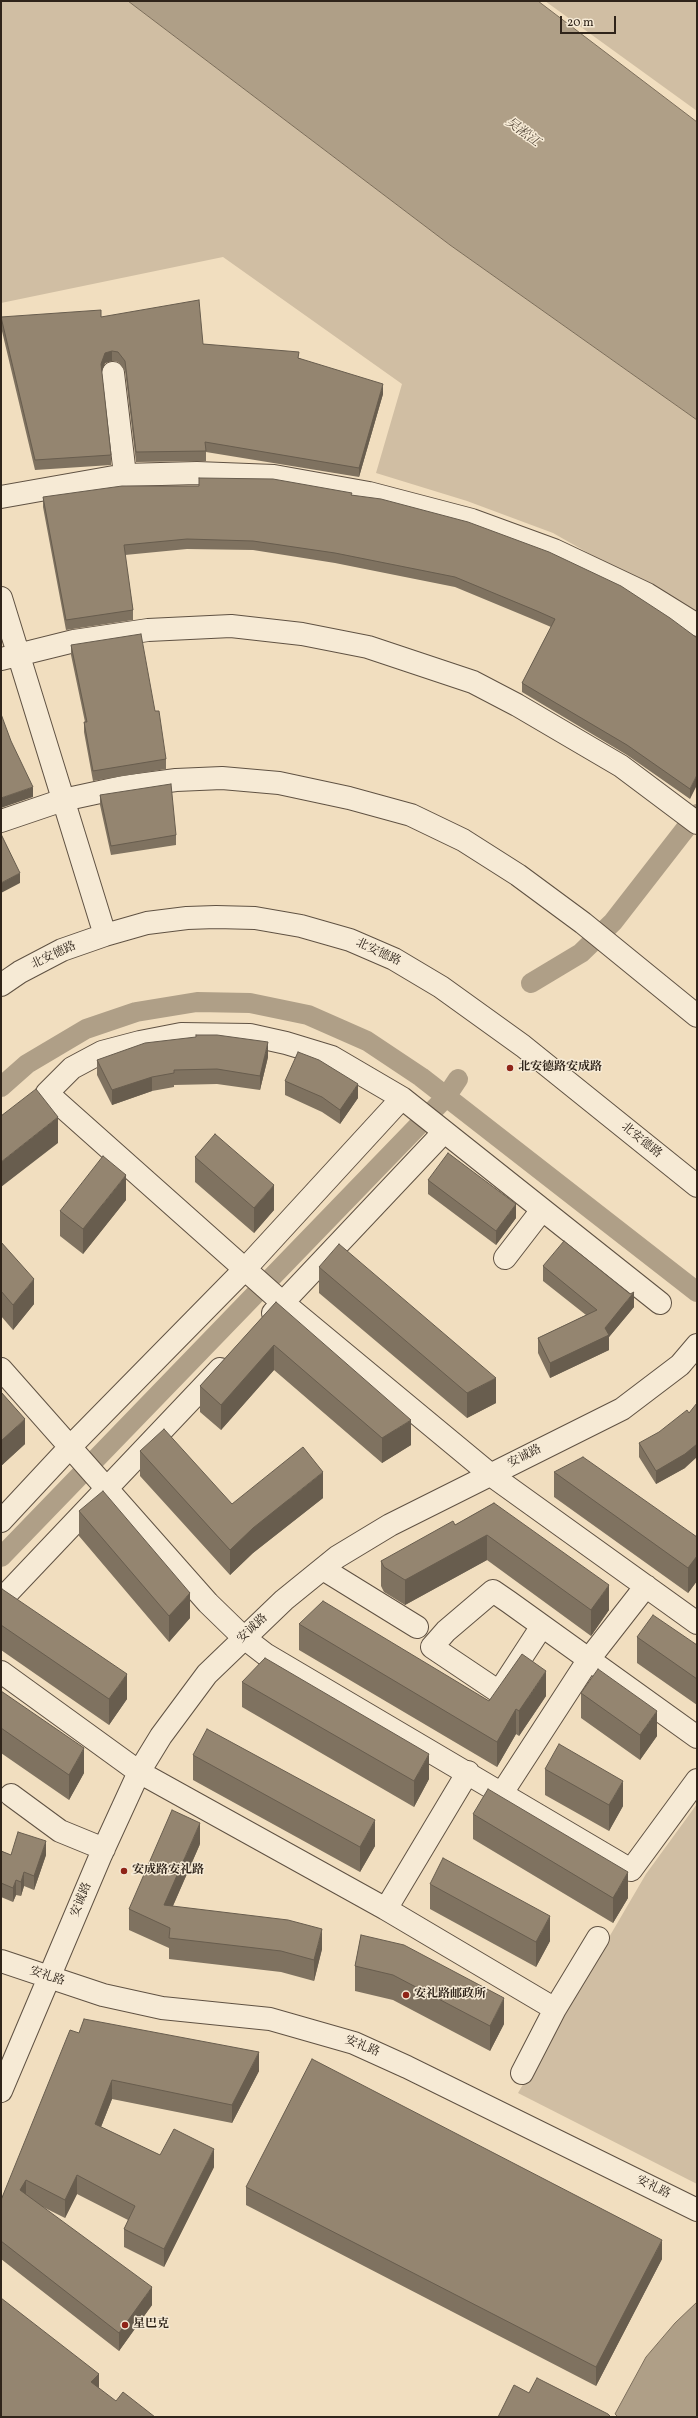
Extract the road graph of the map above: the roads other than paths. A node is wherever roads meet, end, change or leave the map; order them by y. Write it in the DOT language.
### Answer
graph roads {
  1 [pos="114,373"];
  2 [pos="125,475"];
  3 [pos="1,497"];
  4 [pos="1,598"];
  5 [pos="697,626"];
  6 [pos="10,656"];
  7 [pos="63,800"];
  8 [pos="1,821"];
  9 [pos="697,823"];
  10 [pos="105,935"];
  11 [pos="1,985"];
  12 [pos="697,1016"];
  13 [pos="407,1103"];
  14 [pos="439,1129"];
  15 [pos="697,1186"];
  16 [pos="542,1210"];
  17 [pos="505,1258"];
  18 [pos="249,1272"];
  19 [pos="279,1299"];
  20 [pos="660,1303"];
  21 [pos="262,1325"];
  22 [pos="697,1345"];
  23 [pos="234,1354"];
  24 [pos="1,1368"];
  25 [pos="74,1450"];
  26 [pos="490,1475"];
  27 [pos="106,1485"];
  28 [pos="1,1521"];
  29 [pos="323,1569"];
  30 [pos="646,1586"];
  31 [pos="1,1600"];
  32 [pos="697,1623"];
  33 [pos="542,1626"];
  34 [pos="417,1627"];
  35 [pos="243,1638"];
  36 [pos="589,1659"];
  37 [pos="1,1672"];
  38 [pos="697,1737"];
  39 [pos="139,1772"];
  40 [pos="468,1772"];
  41 [pos="697,1780"];
  42 [pos="502,1793"];
  43 [pos="11,1795"];
  44 [pos="104,1849"];
  45 [pos="386,1909"];
  46 [pos="598,1938"];
  47 [pos="1,1961"];
  48 [pos="50,1979"];
  49 [pos="555,2009"];
  50 [pos="522,2073"];
  51 [pos="1,2091"];
  52 [pos="697,2210"];
  1 -- 2 [label="street"];
  2 -- 3 [label="street"];
  2 -- 5 [label="street"];
  4 -- 6 [label="street"];
  6 -- 7 [label="street"];
  6 -- 9 [label="street"];
  7 -- 8 [label="street"];
  7 -- 10 [label="street"];
  7 -- 12 [label="street"];
  10 -- 11 [label="street, 北安德路"];
  10 -- 15 [label="street, 北安德路"];
  13 -- 14 [label="street"];
  13 -- 18 [label="street"];
  13 -- 18 [label="street"];
  14 -- 16 [label="street"];
  14 -- 19 [label="street"];
  16 -- 17 [label="street"];
  16 -- 20 [label="street"];
  18 -- 19 [label="street"];
  18 -- 25 [label="street"];
  19 -- 21 [label="street"];
  19 -- 26 [label="street"];
  22 -- 26 [label="street, 安诚路"];
  23 -- 27 [label="street"];
  24 -- 25 [label="street"];
  25 -- 27 [label="street"];
  25 -- 28 [label="street"];
  26 -- 29 [label="street, 安诚路"];
  26 -- 30 [label="street"];
  27 -- 31 [label="street"];
  27 -- 35 [label="street"];
  29 -- 34 [label="street"];
  29 -- 35 [label="street, 安诚路"];
  30 -- 32 [label="street"];
  30 -- 36 [label="street"];
  33 -- 33 [label="street"];
  33 -- 36 [label="street"];
  35 -- 39 [label="street, 安诚路"];
  35 -- 40 [label="street"];
  36 -- 38 [label="street"];
  36 -- 42 [label="street"];
  37 -- 39 [label="street"];
  39 -- 44 [label="street, 安诚路"];
  39 -- 45 [label="street"];
  40 -- 42 [label="street"];
  40 -- 45 [label="street"];
  41 -- 42 [label="street"];
  43 -- 44 [label="street"];
  44 -- 48 [label="street, 安诚路"];
  45 -- 49 [label="street"];
  46 -- 49 [label="street"];
  47 -- 48 [label="street, 安礼路"];
  48 -- 51 [label="street, 安诚路"];
  48 -- 52 [label="street, 安礼路"];
  49 -- 50 [label="street"];
}
